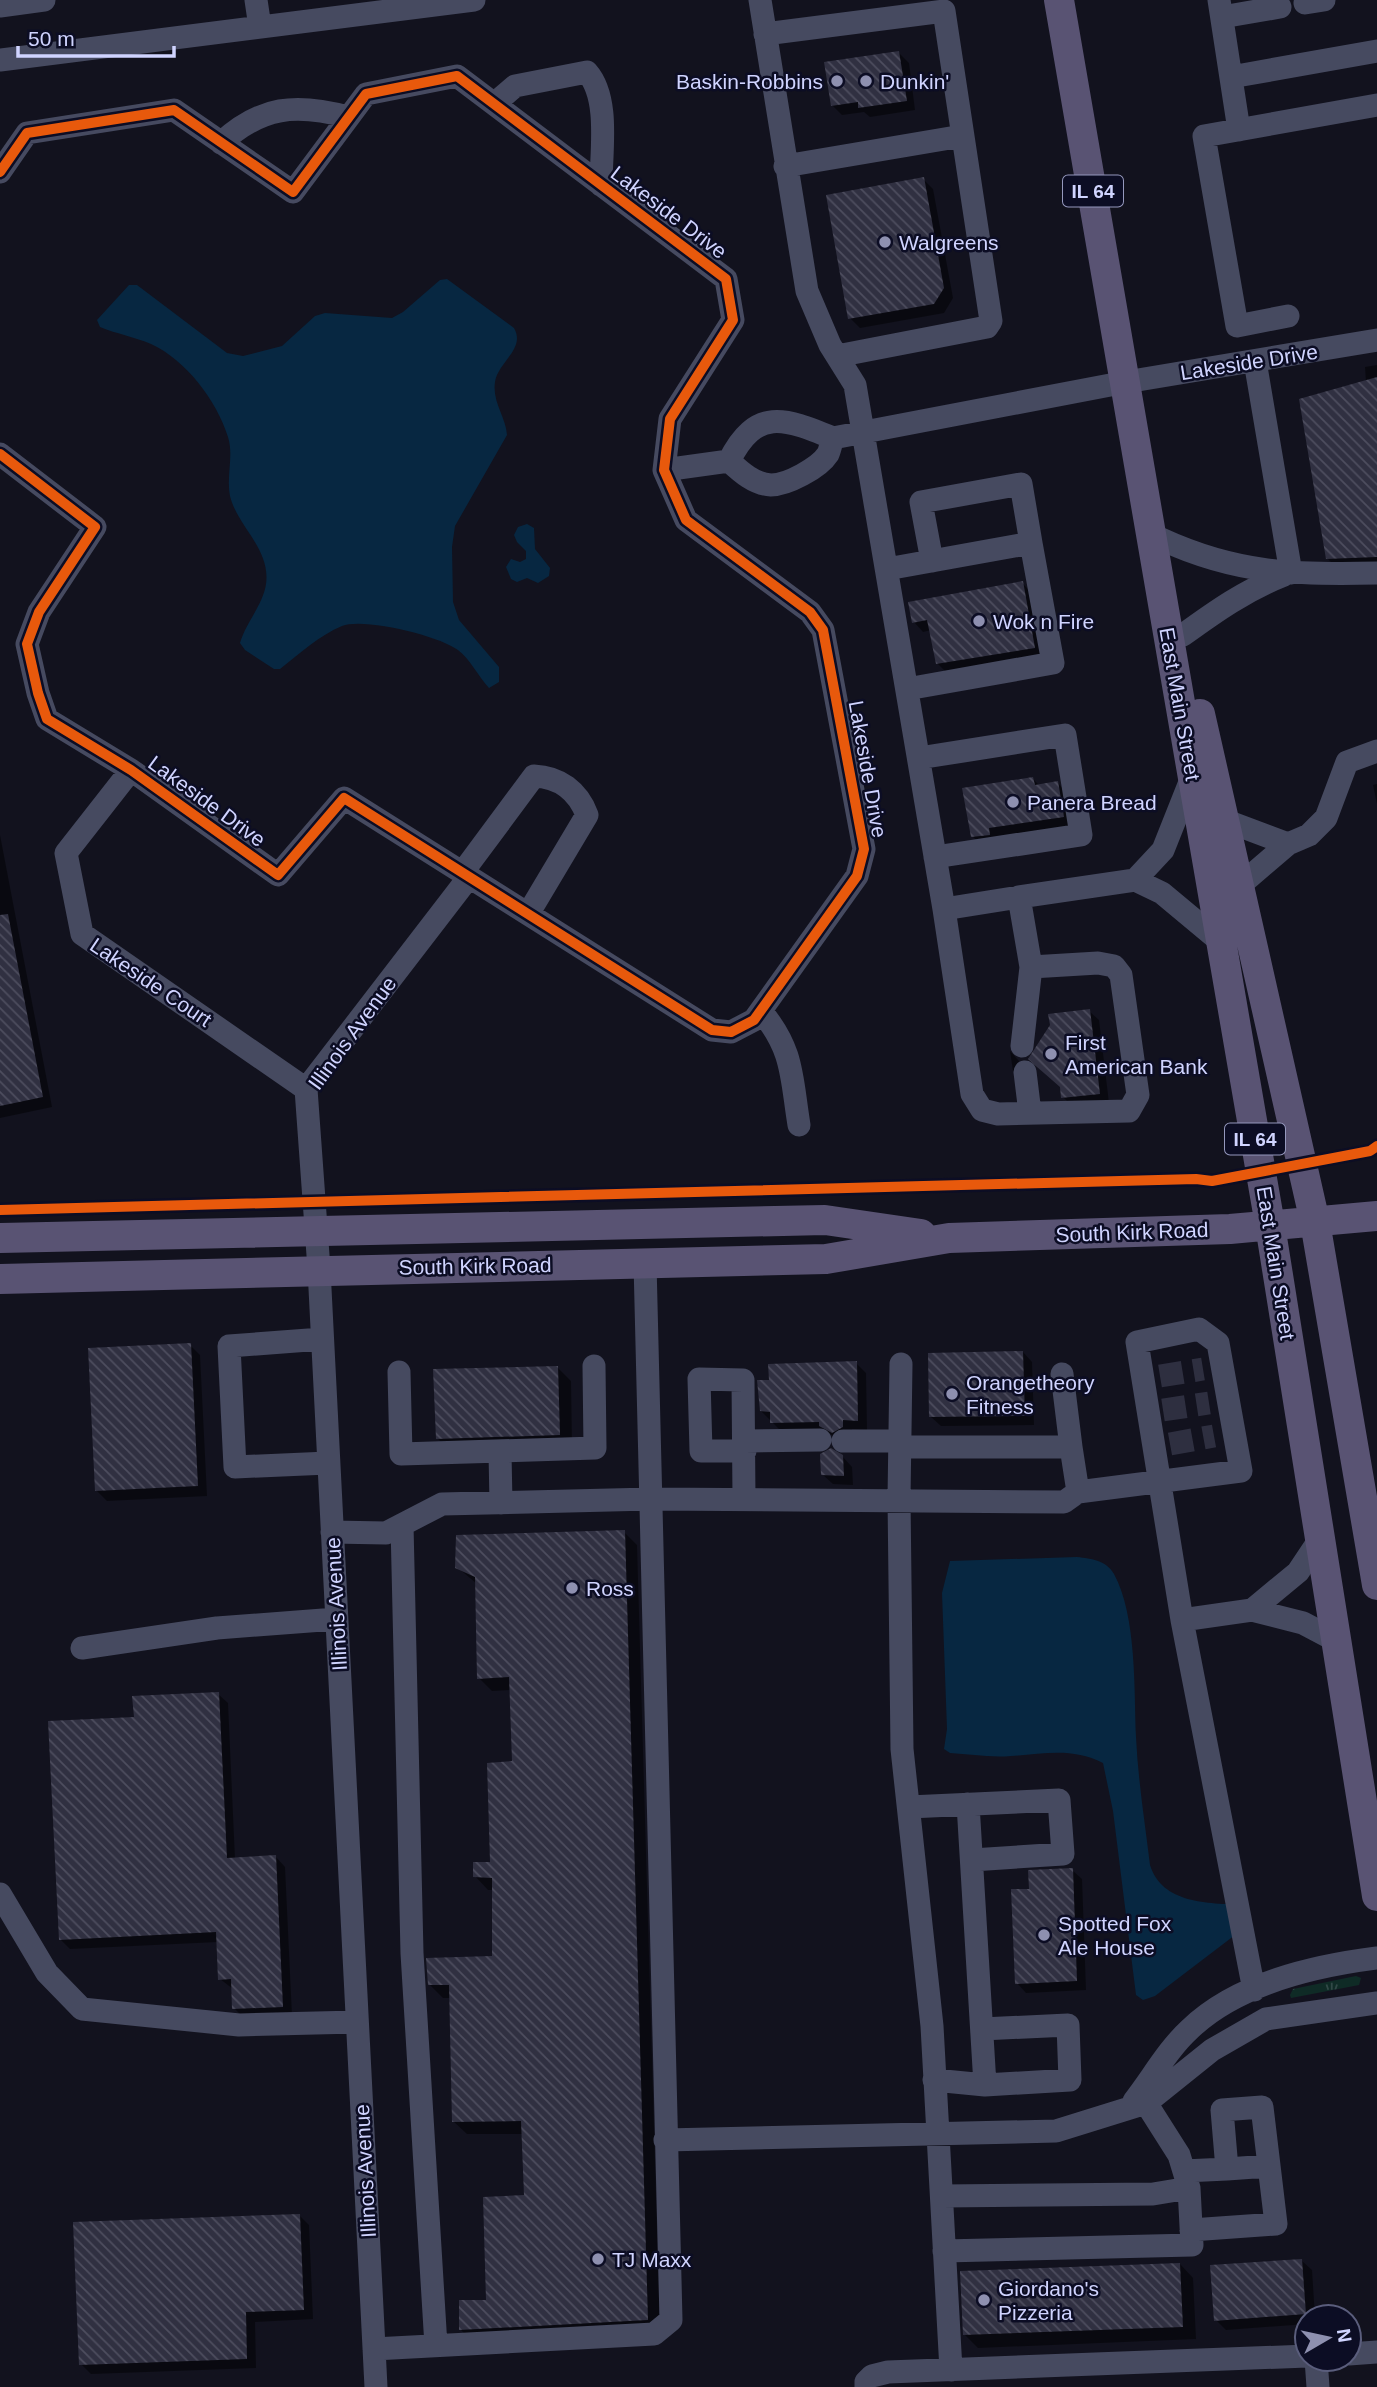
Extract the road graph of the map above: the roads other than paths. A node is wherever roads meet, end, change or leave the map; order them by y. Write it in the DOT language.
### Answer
graph roads {
  1 [pos="44,0"];
  2 [pos="256,0"];
  3 [pos="474,0"];
  4 [pos="761,0"];
  5 [pos="1059,0"];
  6 [pos="442,2"];
  7 [pos="0,6"];
  8 [pos="380,6"];
  9 [pos="1280,7"];
  10 [pos="1221,8"];
  11 [pos="316,10"];
  12 [pos="260,27"];
  13 [pos="765,34"];
  14 [pos="1377,51"];
  15 [pos="0,60"];
  16 [pos="1231,77"];
  17 [pos="494,104"];
  18 [pos="1377,105"];
  19 [pos="348,117"];
  20 [pos="1239,130"];
  21 [pos="962,136"];
  22 [pos="221,143"];
  23 [pos="785,166"];
  24 [pos="0,172"];
  25 [pos="601,185"];
  26 [pos="1288,316"];
  27 [pos="1377,341"];
  28 [pos="837,356"];
  29 [pos="1255,361"];
  30 [pos="1126,382"];
  31 [pos="864,432"];
  32 [pos="833,439"];
  33 [pos="0,454"];
  34 [pos="729,461"];
  35 [pos="664,470"];
  36 [pos="1161,540"];
  37 [pos="1031,543"];
  38 [pos="932,561"];
  39 [pos="887,569"];
  40 [pos="1291,573"];
  41 [pos="1377,573"];
  42 [pos="1183,635"];
  43 [pos="907,689"];
  44 [pos="1377,751"];
  45 [pos="919,758"];
  46 [pos="131,770"];
  47 [pos="1192,777"];
  48 [pos="1224,820"];
  49 [pos="1288,844"];
  50 [pos="935,857"];
  51 [pos="466,875"];
  52 [pos="1135,880"];
  53 [pos="1239,886"];
  54 [pos="1019,897"];
  55 [pos="944,909"];
  56 [pos="528,914"];
  57 [pos="1222,943"];
  58 [pos="1031,967"];
  59 [pos="761,1012"];
  60 [pos="1022,1046"];
  61 [pos="1025,1072"];
  62 [pos="306,1088"];
  63 [pos="1030,1113"];
  64 [pos="799,1125"];
  65 [pos="1377,1216"];
  66 [pos="1315,1222"];
  67 [pos="1270,1226"];
  68 [pos="316,1230"];
  69 [pos="0,1238"];
  70 [pos="949,1238"];
  71 [pos="645,1263"];
  72 [pos="318,1269"];
  73 [pos="0,1279"];
  74 [pos="322,1339"];
  75 [pos="901,1364"];
  76 [pos="594,1366"];
  77 [pos="399,1372"];
  78 [pos="1062,1374"];
  79 [pos="820,1440"];
  80 [pos="843,1441"];
  81 [pos="900,1444"];
  82 [pos="1071,1447"];
  83 [pos="500,1453"];
  84 [pos="328,1463"];
  85 [pos="1160,1482"];
  86 [pos="1078,1492"];
  87 [pos="899,1498"];
  88 [pos="651,1499"];
  89 [pos="744,1499"];
  90 [pos="501,1503"];
  91 [pos="402,1525"];
  92 [pos="332,1532"];
  93 [pos="1320,1539"];
  94 [pos="1377,1585"];
  95 [pos="1252,1610"];
  96 [pos="336,1619"];
  97 [pos="1182,1620"];
  98 [pos="1337,1642"];
  99 [pos="82,1648"];
  100 [pos="968,1804"];
  101 [pos="909,1807"];
  102 [pos="972,1860"];
  103 [pos="1377,1896"];
  104 [pos="3,1903"];
  105 [pos="1377,1958"];
  106 [pos="1254,1990"];
  107 [pos="1377,2003"];
  108 [pos="357,2022"];
  109 [pos="982,2029"];
  110 [pos="934,2080"];
  111 [pos="985,2085"];
  112 [pos="1137,2106"];
  113 [pos="939,2136"];
  114 [pos="665,2140"];
  115 [pos="1269,2166"];
  116 [pos="1227,2169"];
  117 [pos="1186,2180"];
  118 [pos="942,2196"];
  119 [pos="1191,2230"];
  120 [pos="944,2251"];
  121 [pos="436,2346"];
  122 [pos="374,2349"];
  123 [pos="1293,2357"];
  124 [pos="951,2370"];
  125 [pos="988,2378"];
  126 [pos="376,2387"];
  127 [pos="866,2387"];
  1 -- 7 [label="street"];
  2 -- 12 [label="street"];
  3 -- 6 [label="street"];
  4 -- 13 [label="street"];
  5 -- 30 [label="main road, East Main Street / IL 64"];
  6 -- 8 [label="street"];
  8 -- 11 [label="street"];
  9 -- 10 [label="street"];
  10 -- 16 [label="street"];
  11 -- 12 [label="street"];
  12 -- 15 [label="street"];
  13 -- 21 [label="street"];
  13 -- 23 [label="street"];
  14 -- 16 [label="street"];
  16 -- 20 [label="street"];
  17 -- 19 [label="street, Lakeside Drive"];
  17 -- 25 [label="street, Lakeside Drive"];
  17 -- 25 [label="street"];
  18 -- 20 [label="street"];
  19 -- 22 [label="street"];
  19 -- 22 [label="street, Lakeside Drive"];
  20 -- 26 [label="street"];
  21 -- 23 [label="street"];
  21 -- 28 [label="street"];
  22 -- 24 [label="street, Lakeside Drive"];
  23 -- 28 [label="street"];
  25 -- 35 [label="street, Lakeside Drive"];
  27 -- 29 [label="street, Lakeside Drive"];
  28 -- 31 [label="street"];
  29 -- 30 [label="street, Lakeside Drive"];
  29 -- 40 [label="street"];
  30 -- 31 [label="street, Lakeside Drive"];
  30 -- 36 [label="main road, East Main Street / IL 64"];
  30 -- 47 [label="main road, East Main Street / IL 64"];
  31 -- 32 [label="street, Lakeside Drive"];
  31 -- 39 [label="street"];
  32 -- 34 [label="street"];
  32 -- 34 [label="street"];
  33 -- 46 [label="street, Lakeside Drive"];
  34 -- 35 [label="street"];
  35 -- 59 [label="street, Lakeside Drive"];
  36 -- 40 [label="street"];
  36 -- 42 [label="main road, East Main Street / IL 64"];
  37 -- 38 [label="street"];
  37 -- 38 [label="street"];
  37 -- 43 [label="street"];
  38 -- 39 [label="street"];
  39 -- 43 [label="street"];
  40 -- 41 [label="street"];
  40 -- 42 [label="street"];
  42 -- 48 [label="main road, East Main Street / IL 64"];
  43 -- 45 [label="street"];
  44 -- 49 [label="street"];
  45 -- 50 [label="street"];
  45 -- 50 [label="street"];
  46 -- 51 [label="street, Lakeside Drive"];
  46 -- 62 [label="street, Lakeside Court"];
  47 -- 52 [label="street"];
  47 -- 57 [label="main road, East Main Street / IL 64"];
  48 -- 49 [label="street"];
  48 -- 53 [label="main road, East Main Street / IL 64"];
  49 -- 53 [label="street"];
  50 -- 55 [label="street"];
  51 -- 56 [label="street, Lakeside Drive"];
  51 -- 56 [label="street, Illinois Avenue"];
  51 -- 62 [label="street, Illinois Avenue"];
  52 -- 54 [label="street"];
  52 -- 57 [label="street"];
  53 -- 66 [label="main road, East Main Street / IL 64"];
  54 -- 55 [label="street"];
  54 -- 58 [label="street"];
  55 -- 63 [label="street"];
  56 -- 59 [label="street, Lakeside Drive"];
  57 -- 67 [label="main road, East Main Street / IL 64"];
  58 -- 60 [label="street"];
  58 -- 63 [label="street"];
  59 -- 64 [label="street"];
  61 -- 63 [label="street"];
  62 -- 68 [label="street, Illinois Avenue"];
  65 -- 66 [label="main road, South Kirk Road"];
  66 -- 67 [label="main road, South Kirk Road"];
  66 -- 94 [label="main road, East Main Street / IL 64"];
  67 -- 70 [label="main road, South Kirk Road"];
  67 -- 93 [label="main road, East Main Street / IL 64"];
  68 -- 69 [label="main road, South Kirk Road"];
  68 -- 70 [label="main road, South Kirk Road"];
  68 -- 72 [label="street, Illinois Avenue"];
  70 -- 71 [label="main road, South Kirk Road"];
  71 -- 72 [label="main road, South Kirk Road"];
  71 -- 88 [label="street"];
  72 -- 73 [label="main road, South Kirk Road"];
  72 -- 74 [label="street, Illinois Avenue"];
  74 -- 84 [label="street, Illinois Avenue"];
  74 -- 84 [label="street"];
  75 -- 81 [label="street"];
  76 -- 83 [label="street"];
  77 -- 83 [label="street"];
  78 -- 82 [label="street"];
  79 -- 89 [label="street"];
  80 -- 81 [label="street"];
  81 -- 82 [label="street"];
  81 -- 87 [label="street"];
  82 -- 86 [label="street"];
  83 -- 90 [label="street"];
  84 -- 92 [label="street, Illinois Avenue"];
  85 -- 85 [label="street"];
  85 -- 86 [label="street"];
  85 -- 97 [label="street"];
  86 -- 87 [label="street"];
  87 -- 89 [label="street"];
  87 -- 101 [label="street"];
  88 -- 89 [label="street"];
  88 -- 90 [label="street"];
  88 -- 114 [label="street"];
  90 -- 91 [label="street"];
  91 -- 92 [label="street"];
  91 -- 121 [label="street"];
  92 -- 96 [label="street, Illinois Avenue"];
  93 -- 95 [label="street"];
  93 -- 98 [label="main road, East Main Street / IL 64"];
  95 -- 97 [label="street"];
  95 -- 98 [label="street"];
  96 -- 99 [label="street"];
  96 -- 108 [label="street, Illinois Avenue"];
  97 -- 106 [label="street"];
  98 -- 103 [label="main road, East Main Street / IL 64"];
  100 -- 101 [label="street"];
  100 -- 102 [label="street"];
  100 -- 102 [label="street"];
  101 -- 110 [label="street"];
  102 -- 109 [label="street"];
  104 -- 108 [label="street"];
  105 -- 106 [label="street"];
  106 -- 112 [label="street"];
  107 -- 112 [label="street"];
  108 -- 122 [label="street, Illinois Avenue"];
  109 -- 111 [label="street"];
  109 -- 111 [label="street"];
  110 -- 111 [label="street"];
  110 -- 113 [label="street"];
  112 -- 113 [label="street"];
  112 -- 117 [label="street"];
  113 -- 114 [label="street"];
  113 -- 118 [label="street"];
  114 -- 121 [label="street"];
  115 -- 116 [label="street"];
  115 -- 116 [label="street"];
  115 -- 119 [label="street"];
  116 -- 117 [label="street"];
  117 -- 118 [label="street"];
  117 -- 119 [label="street"];
  118 -- 120 [label="street"];
  119 -- 120 [label="street"];
  120 -- 124 [label="street"];
  121 -- 122 [label="street"];
  122 -- 126 [label="street, Illinois Avenue"];
  123 -- 125 [label="street"];
  124 -- 125 [label="street"];
  124 -- 127 [label="street"];
}
